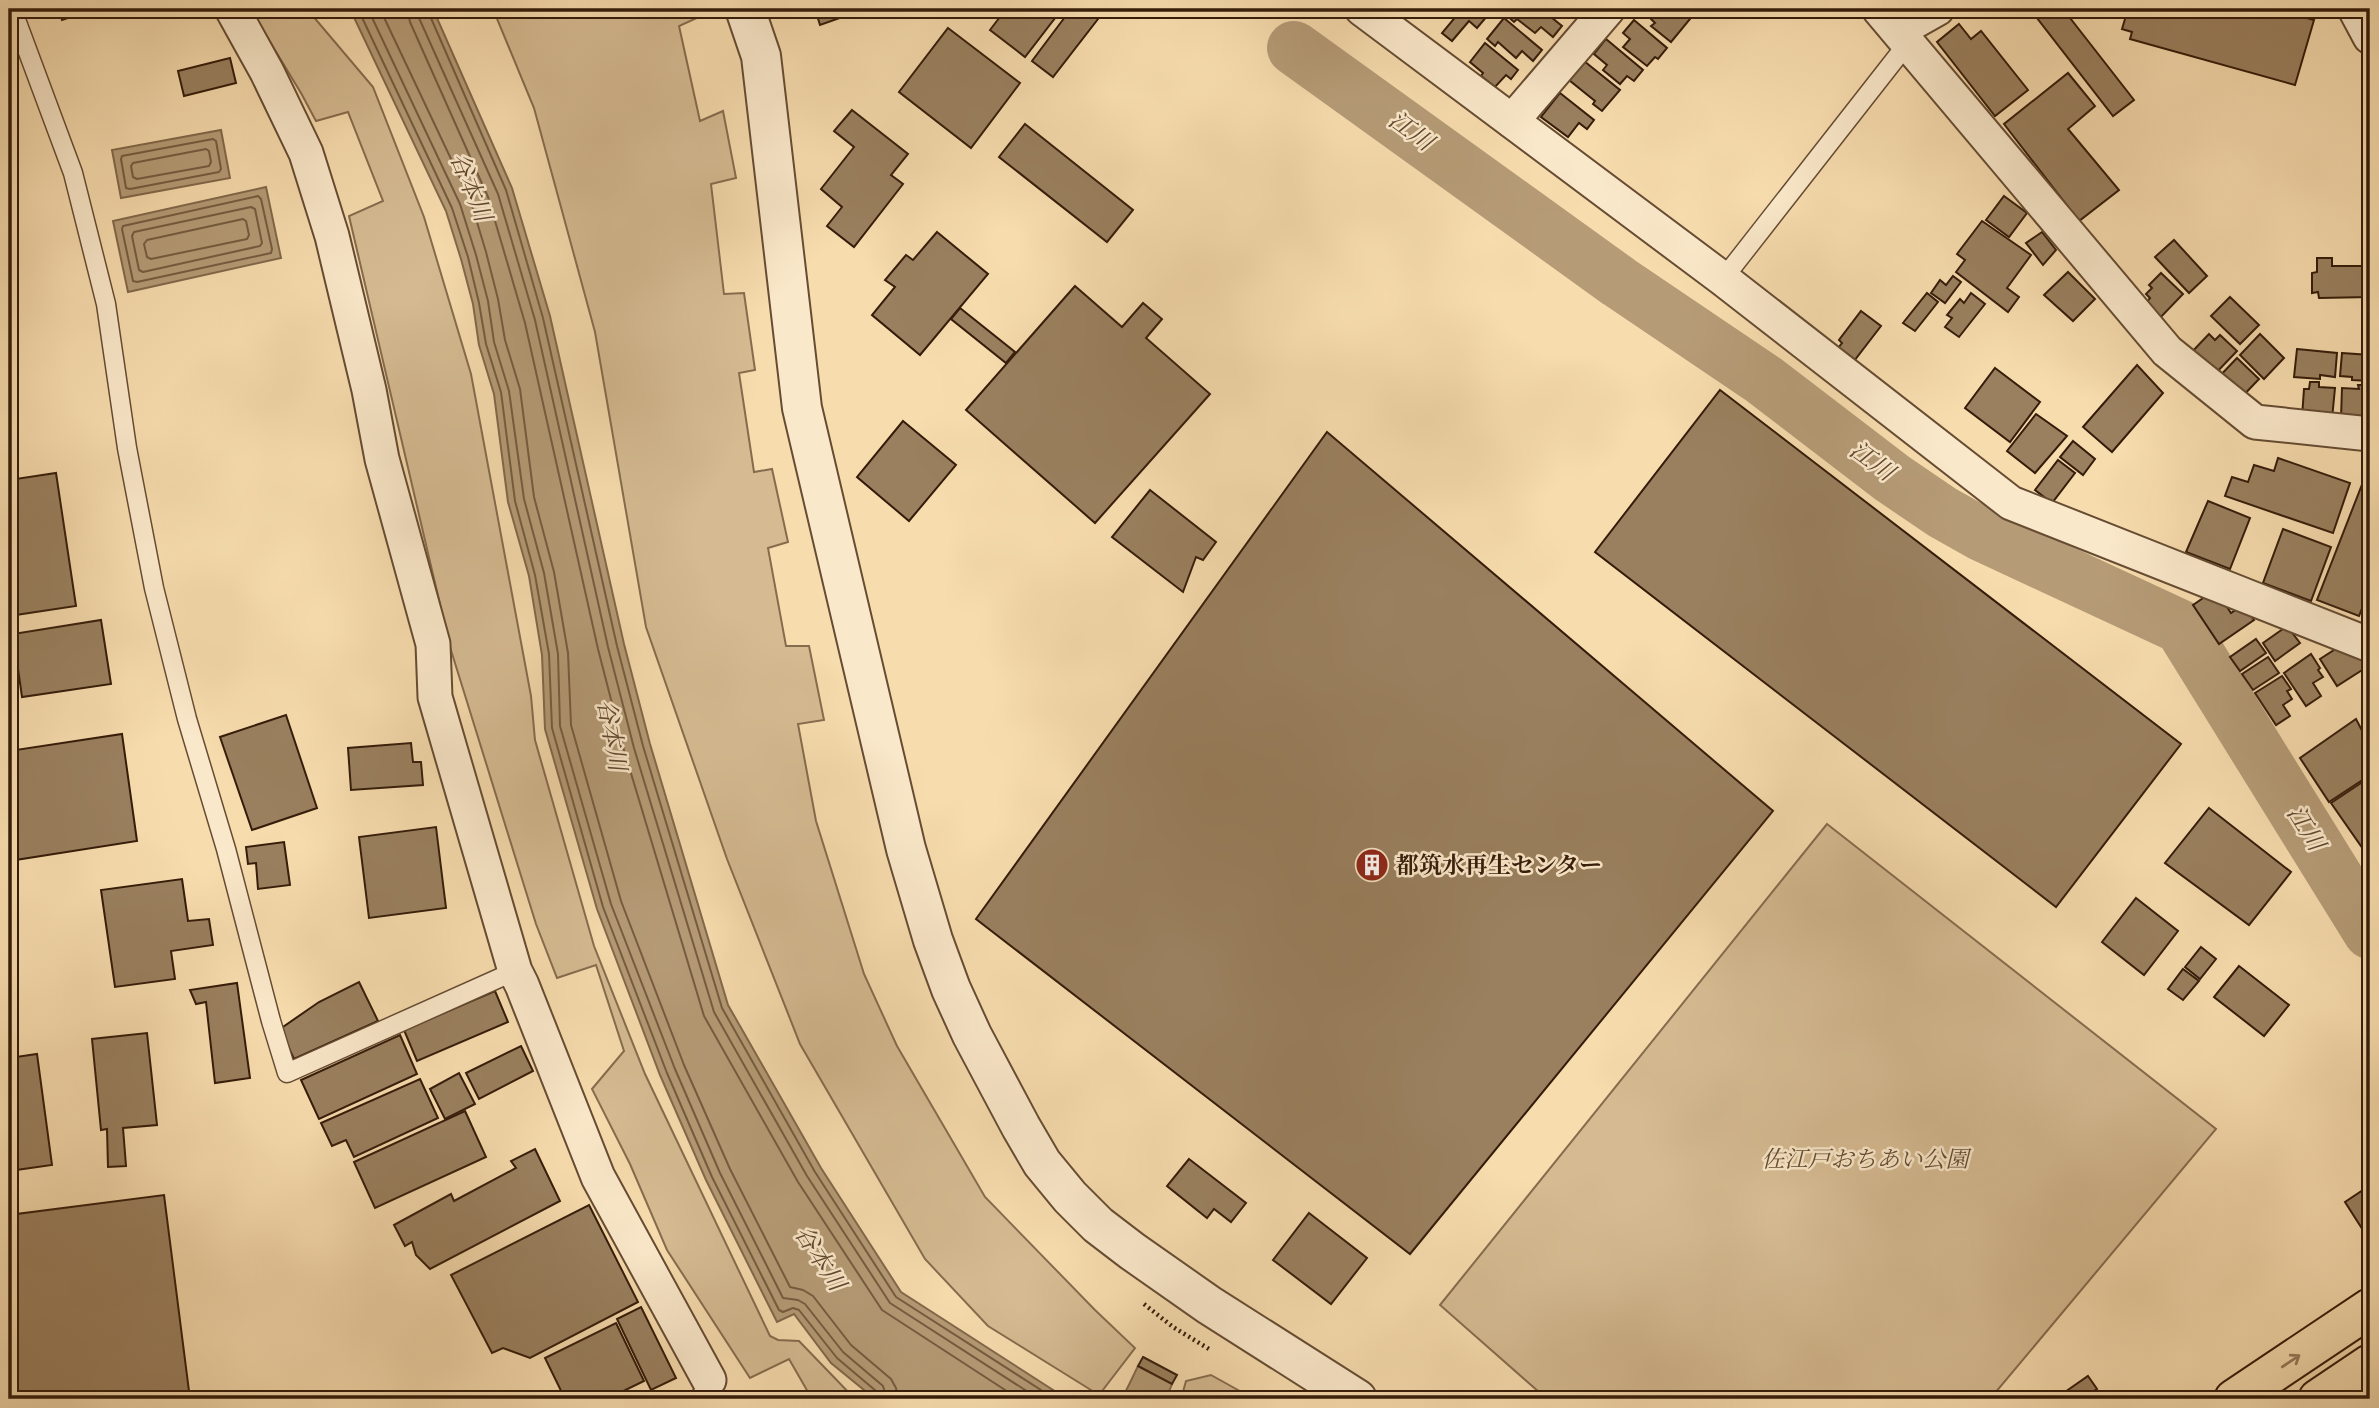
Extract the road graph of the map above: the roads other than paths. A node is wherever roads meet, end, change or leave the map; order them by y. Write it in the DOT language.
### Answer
graph roads {
  1 [pos="12,9"];
  2 [pos="232,9"];
  3 [pos="745,9"];
  4 [pos="1362,9"];
  5 [pos="1607,9"];
  6 [pos="1937,9"];
  7 [pos="2355,9"];
  8 [pos="1895,28"];
  9 [pos="2370,37"];
  10 [pos="1512,121"];
  11 [pos="1723,279"];
  12 [pos="2370,434"];
  13 [pos="2370,645"];
  14 [pos="515,971"];
  15 [pos="2370,1308"];
  16 [pos="2370,1364"];
  17 [pos="703,1390"];
  18 [pos="1357,1399"];
  19 [pos="2234,1399"];
  20 [pos="2318,1399"];
  1 -- 14 [label="lane"];
  2 -- 14 [label="street"];
  3 -- 18 [label="street"];
  4 -- 10 [label="street"];
  5 -- 10 [label="street"];
  6 -- 8 [label="street"];
  7 -- 9 [label="street"];
  8 -- 11 [label="lane"];
  8 -- 12 [label="street"];
  10 -- 11 [label="street"];
  11 -- 13 [label="street"];
  14 -- 17 [label="street"];
  19 -- 15 [label="main road, one-way"];
  16 -- 20 [label="main road"];
}
